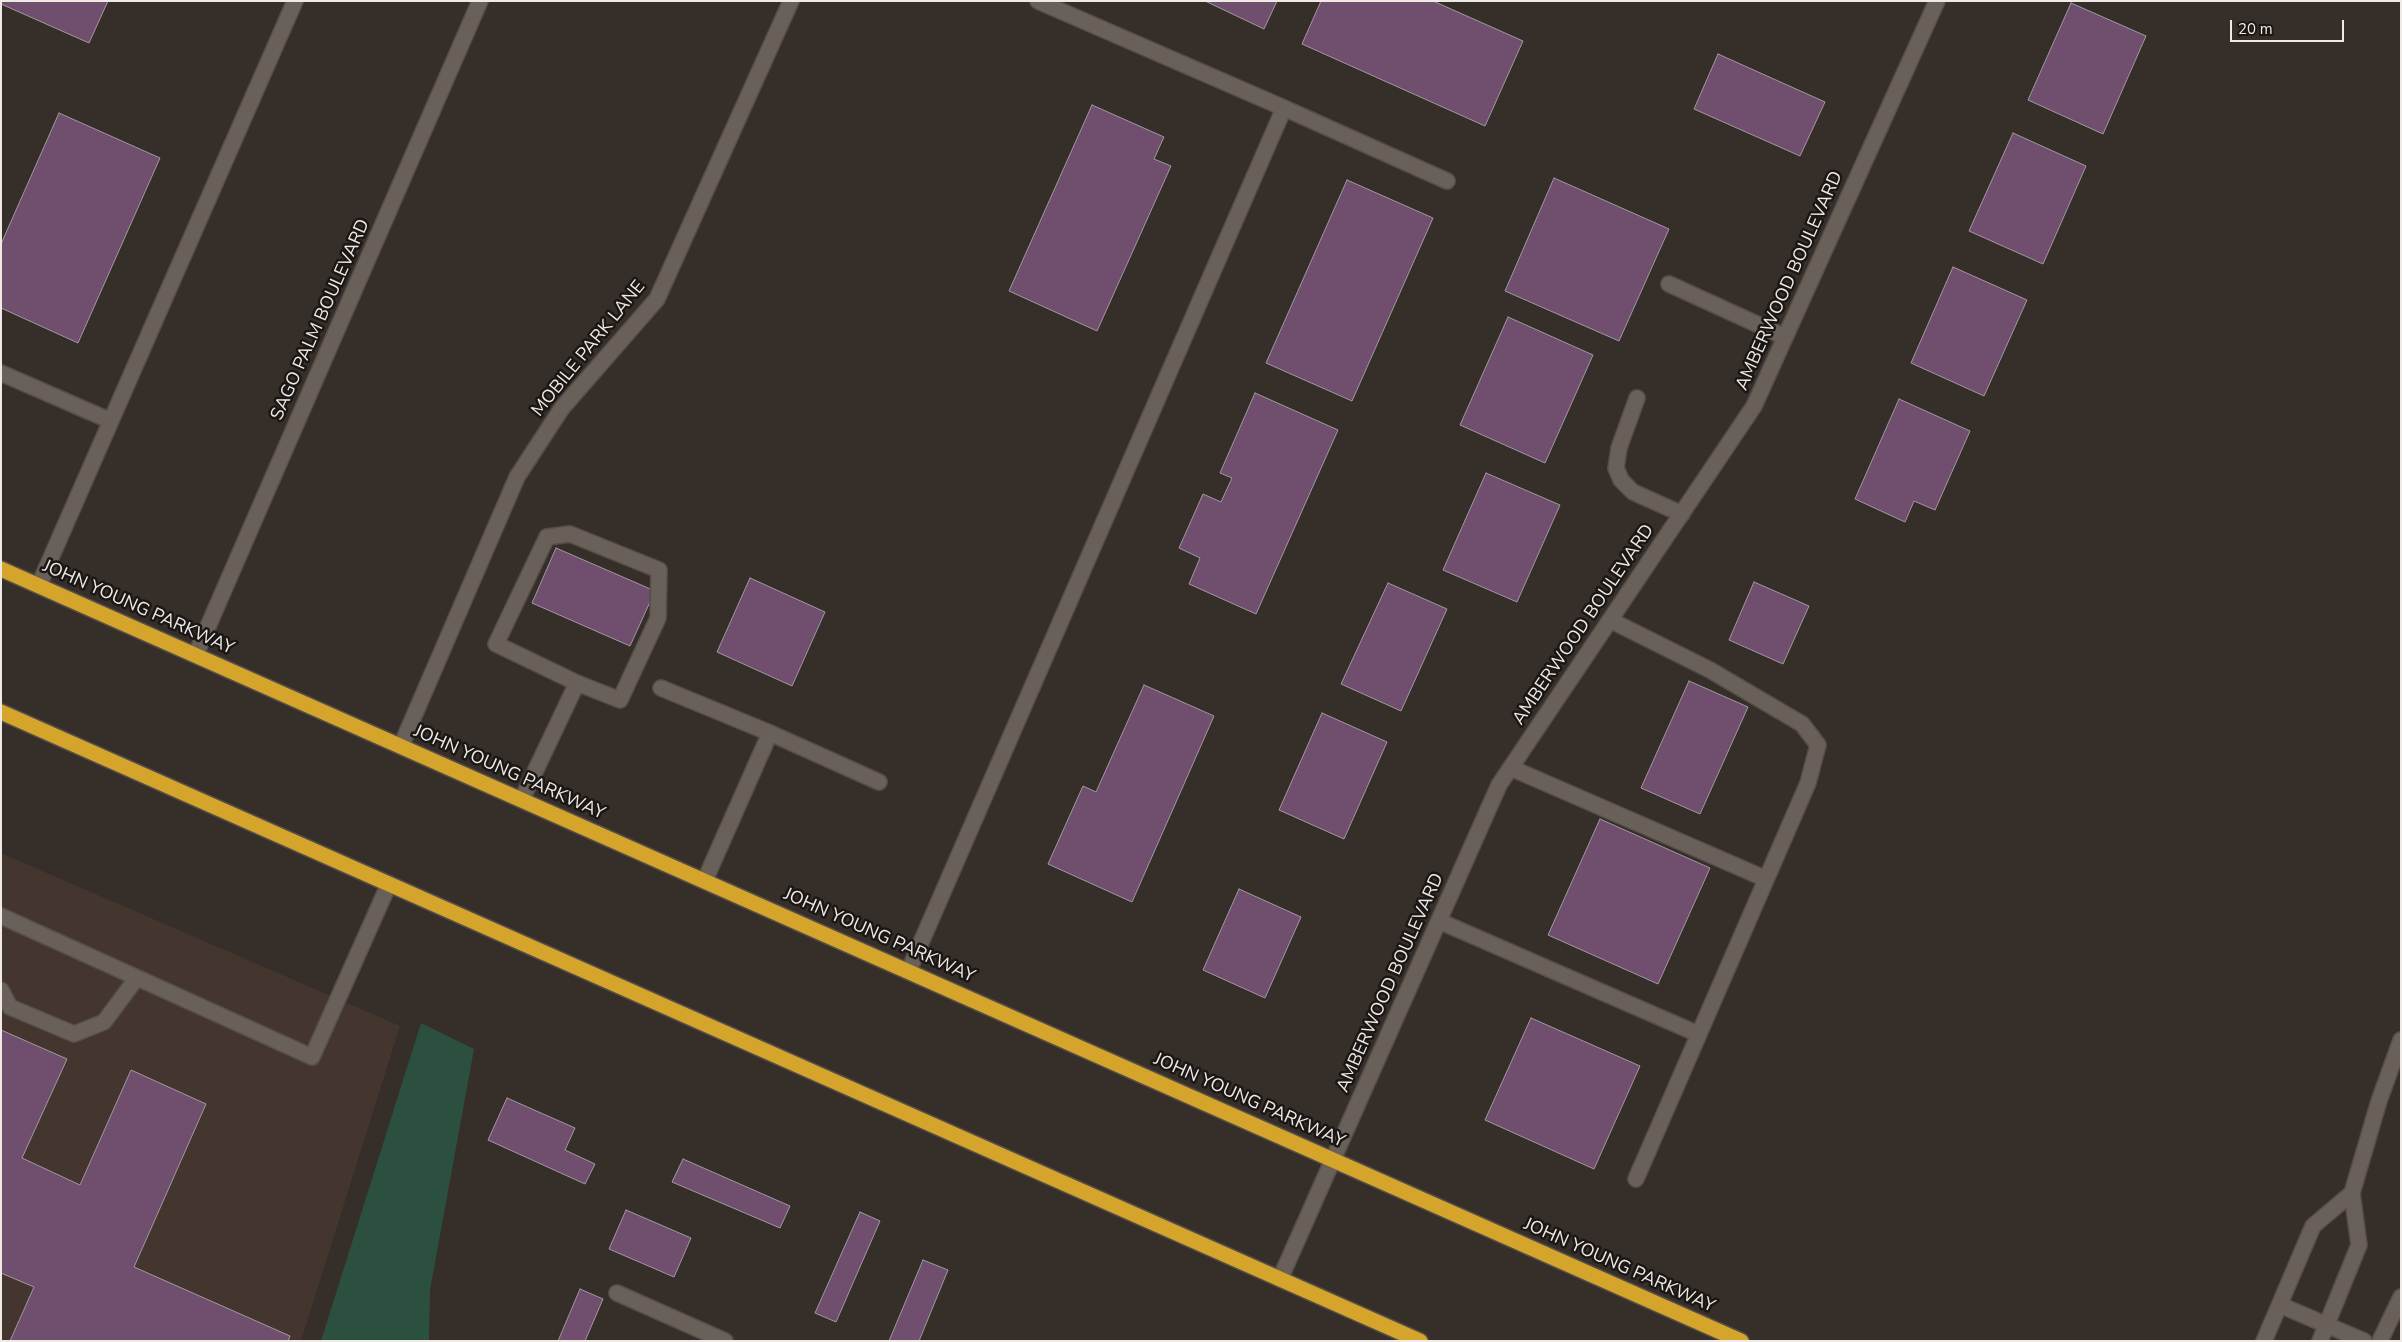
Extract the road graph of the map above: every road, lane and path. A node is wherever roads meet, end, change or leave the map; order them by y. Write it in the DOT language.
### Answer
graph roads {
  1 [pos="295,1"];
  2 [pos="480,1"];
  3 [pos="791,1"];
  4 [pos="1038,1"];
  5 [pos="1937,1"];
  6 [pos="1284,108"];
  7 [pos="1448,182"];
  8 [pos="1669,284"];
  9 [pos="1785,337"];
  10 [pos="1,374"];
  11 [pos="1637,398"];
  12 [pos="111,421"];
  13 [pos="1682,514"];
  14 [pos="1,568"];
  15 [pos="39,585"];
  16 [pos="1610,620"];
  17 [pos="196,654"];
  18 [pos="577,683"];
  19 [pos="661,688"];
  20 [pos="1,712"];
  21 [pos="770,733"];
  22 [pos="401,746"];
  23 [pos="1511,768"];
  24 [pos="879,782"];
  25 [pos="522,800"];
  26 [pos="1766,879"];
  27 [pos="705,880"];
  28 [pos="389,884"];
  29 [pos="2,919"];
  30 [pos="1439,922"];
  31 [pos="909,970"];
  32 [pos="136,979"];
  33 [pos="1,990"];
  34 [pos="1698,1034"];
  35 [pos="2401,1040"];
  36 [pos="1332,1158"];
  37 [pos="1636,1179"];
  38 [pos="2352,1193"];
  39 [pos="1280,1279"];
  40 [pos="617,1293"];
  41 [pos="2401,1297"];
  42 [pos="2280,1305"];
  43 [pos="2327,1325"];
  44 [pos="725,1341"];
  45 [pos="1420,1341"];
  46 [pos="1741,1341"];
  47 [pos="2264,1341"];
  48 [pos="2320,1341"];
  49 [pos="2364,1341"];
  50 [pos="2380,1341"];
  1 -- 12 [label="street"];
  2 -- 17 [label="street, SAGO PALM BOULEVARD"];
  3 -- 22 [label="street, MOBILE PARK LANE"];
  4 -- 6 [label="street"];
  5 -- 9 [label="street, AMBERWOOD BOULEVARD"];
  6 -- 7 [label="street"];
  6 -- 31 [label="street"];
  8 -- 9 [label="street"];
  9 -- 13 [label="street, AMBERWOOD BOULEVARD"];
  10 -- 12 [label="street"];
  11 -- 13 [label="street"];
  12 -- 15 [label="street"];
  13 -- 16 [label="street, AMBERWOOD BOULEVARD"];
  14 -- 15 [label="highway, JOHN YOUNG PARKWAY"];
  15 -- 17 [label="highway, JOHN YOUNG PARKWAY"];
  16 -- 23 [label="street, AMBERWOOD BOULEVARD"];
  16 -- 26 [label="street"];
  17 -- 22 [label="highway, JOHN YOUNG PARKWAY"];
  18 -- 18 [label="street"];
  18 -- 25 [label="street"];
  19 -- 21 [label="street"];
  20 -- 28 [label="highway"];
  21 -- 24 [label="street"];
  21 -- 27 [label="street"];
  22 -- 25 [label="highway, JOHN YOUNG PARKWAY"];
  23 -- 26 [label="street"];
  23 -- 30 [label="street, AMBERWOOD BOULEVARD"];
  25 -- 27 [label="highway, JOHN YOUNG PARKWAY"];
  26 -- 34 [label="street"];
  27 -- 31 [label="highway, JOHN YOUNG PARKWAY"];
  28 -- 32 [label="street"];
  28 -- 39 [label="highway"];
  29 -- 32 [label="street"];
  30 -- 34 [label="street"];
  30 -- 36 [label="street, AMBERWOOD BOULEVARD"];
  31 -- 36 [label="highway, JOHN YOUNG PARKWAY"];
  32 -- 33 [label="street"];
  34 -- 37 [label="street"];
  35 -- 38 [label="street"];
  36 -- 39 [label="street, AMBERWOOD BOULEVARD"];
  36 -- 46 [label="highway, JOHN YOUNG PARKWAY"];
  38 -- 42 [label="street"];
  38 -- 43 [label="street"];
  39 -- 45 [label="highway"];
  40 -- 44 [label="street"];
  41 -- 50 [label="street"];
  42 -- 43 [label="street"];
  42 -- 47 [label="street"];
  43 -- 48 [label="street"];
  43 -- 49 [label="street"];
}
